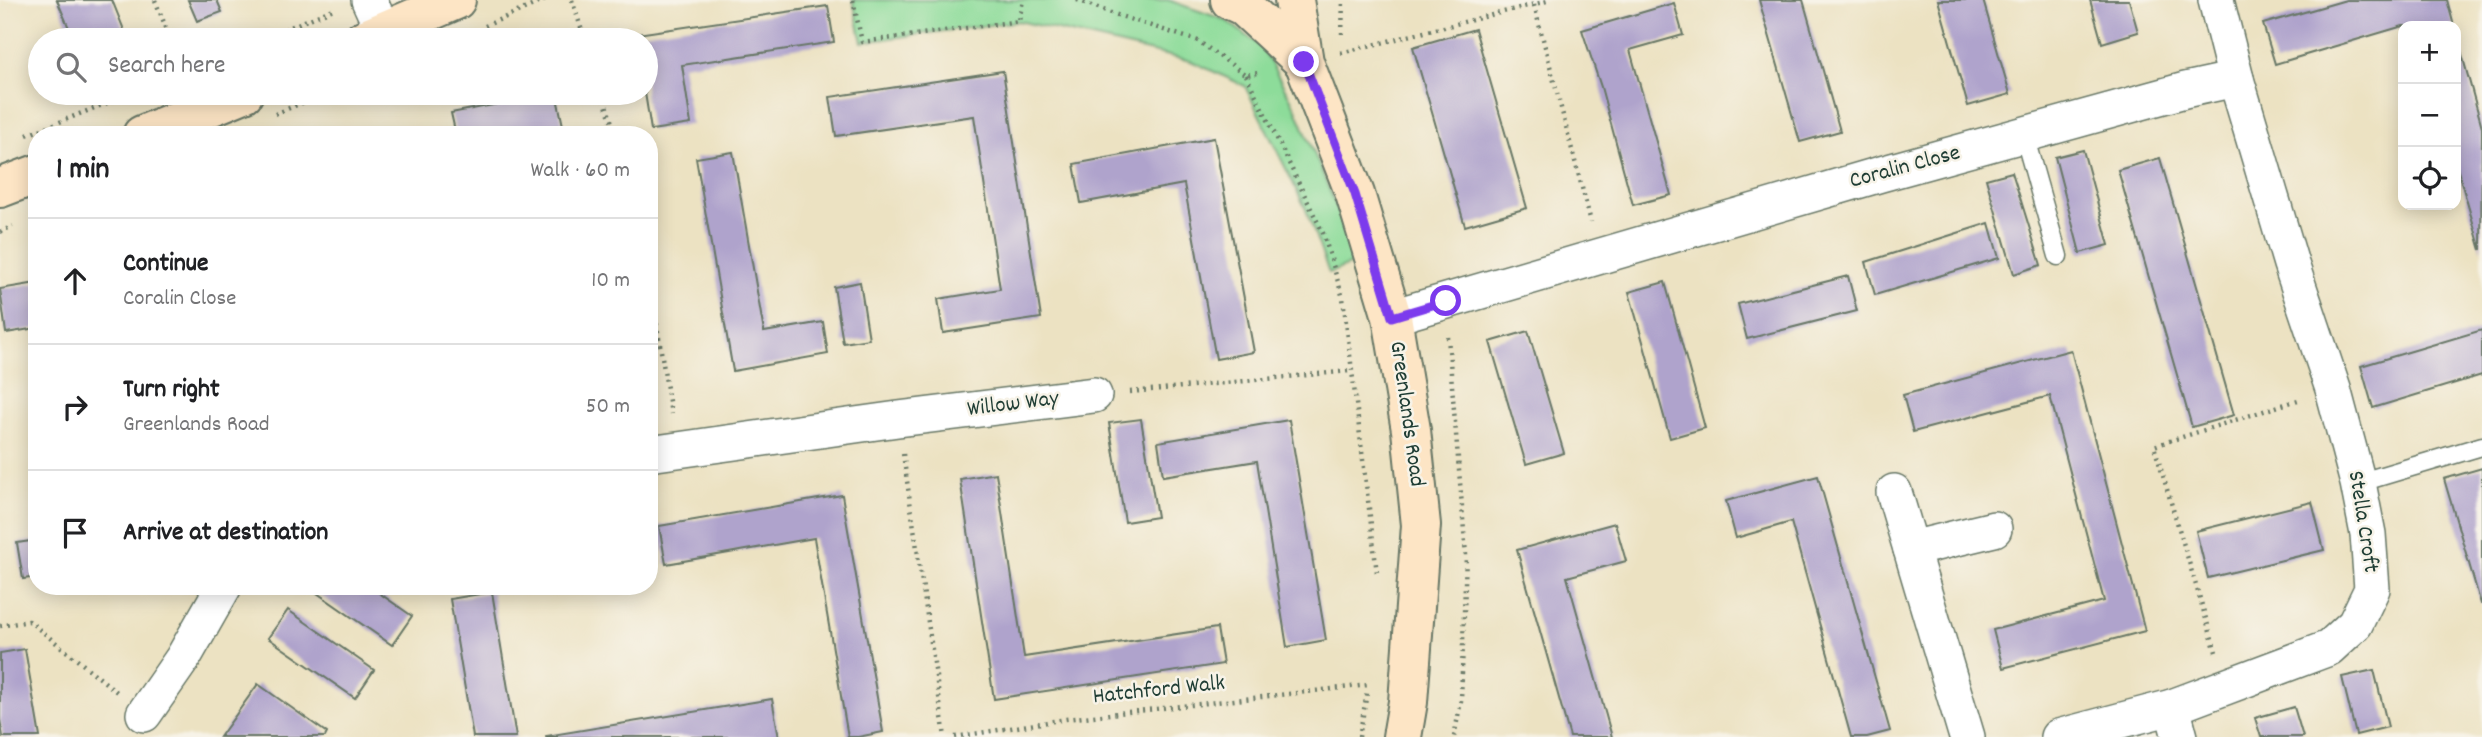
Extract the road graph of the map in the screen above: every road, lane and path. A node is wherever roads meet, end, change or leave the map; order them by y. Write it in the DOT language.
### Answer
graph roads {
  1 [pos="155,0"];
  2 [pos="545,0"];
  3 [pos="572,0"];
  4 [pos="853,0"];
  5 [pos="1023,0"];
  6 [pos="1077,0"];
  7 [pos="1230,0"];
  8 [pos="1294,0"];
  9 [pos="1343,0"];
  10 [pos="1551,0"];
  11 [pos="2216,0"];
  12 [pos="1534,5"];
  13 [pos="465,15"];
  14 [pos="364,19"];
  15 [pos="166,28"];
  16 [pos="319,28"];
  17 [pos="581,28"];
  18 [pos="1304,62"];
  19 [pos="1246,75"];
  20 [pos="2236,79"];
  21 [pos="102,105"];
  22 [pos="224,105"];
  23 [pos="606,105"];
  24 [pos="49,126"];
  25 [pos="190,126"];
  26 [pos="614,126"];
  27 [pos="28,134"];
  28 [pos="2024,135"];
  29 [pos="24,136"];
  30 [pos="28,177"];
  31 [pos="0,188"];
  32 [pos="2058,256"];
  33 [pos="1600,257"];
  34 [pos="1392,317"];
  35 [pos="1350,371"];
  36 [pos="658,389"];
  37 [pos="2333,389"];
  38 [pos="1094,395"];
  39 [pos="898,419"];
  40 [pos="2482,446"];
  41 [pos="663,452"];
  42 [pos="2358,482"];
  43 [pos="1894,492"];
  44 [pos="1994,529"];
  45 [pos="1911,549"];
  46 [pos="1377,574"];
  47 [pos="219,595"];
  48 [pos="0,626"];
  49 [pos="1370,671"];
  50 [pos="1368,685"];
  51 [pos="2226,686"];
  52 [pos="144,714"];
  53 [pos="2176,722"];
  54 [pos="945,737"];
  55 [pos="955,737"];
  56 [pos="1359,737"];
  57 [pos="1402,737"];
  58 [pos="1967,737"];
  59 [pos="2058,737"];
  1 -- 15 [label="path"];
  2 -- 13 [label="path"];
  3 -- 17 [label="path"];
  4 -- 5 [label="path"];
  6 -- 19 [label="path"];
  7 -- 18 [label="street, Greenlands Road"];
  8 -- 18 [label="street, Greenlands Road"];
  9 -- 12 [label="path"];
  10 -- 12 [label="path"];
  11 -- 20 [label="street"];
  12 -- 33 [label="path"];
  13 -- 14 [label="street"];
  14 -- 16 [label="path"];
  18 -- 19 [label="path"];
  18 -- 34 [label="street, Greenlands Road"];
  19 -- 35 [label="path"];
  20 -- 28 [label="street, Coralin Close"];
  20 -- 37 [label="street, Stella Croft"];
  21 -- 24 [label="path"];
  22 -- 25 [label="street"];
  23 -- 26 [label="path"];
  27 -- 29 [label="path"];
  28 -- 32 [label="lane"];
  28 -- 33 [label="street, Coralin Close"];
  30 -- 31 [label="street"];
  33 -- 34 [label="street, Coralin Close"];
  34 -- 57 [label="street, Greenlands Road"];
  35 -- 38 [label="path"];
  35 -- 46 [label="path"];
  36 -- 41 [label="path"];
  37 -- 42 [label="street, Stella Croft"];
  37 -- 51 [label="path"];
  38 -- 39 [label="street, Willow Way"];
  39 -- 41 [label="street, Willow Way"];
  39 -- 54 [label="path"];
  40 -- 42 [label="lane"];
  42 -- 51 [label="street, Stella Croft"];
  43 -- 45 [label="street"];
  44 -- 45 [label="street"];
  45 -- 58 [label="street"];
  47 -- 52 [label="street"];
  48 -- 52 [label="path"];
  49 -- 50 [label="path"];
  50 -- 55 [label="path, Hatchford Walk"];
  50 -- 56 [label="path"];
  51 -- 53 [label="street, Stella Croft"];
  53 -- 59 [label="street, Stella Croft"];
}
